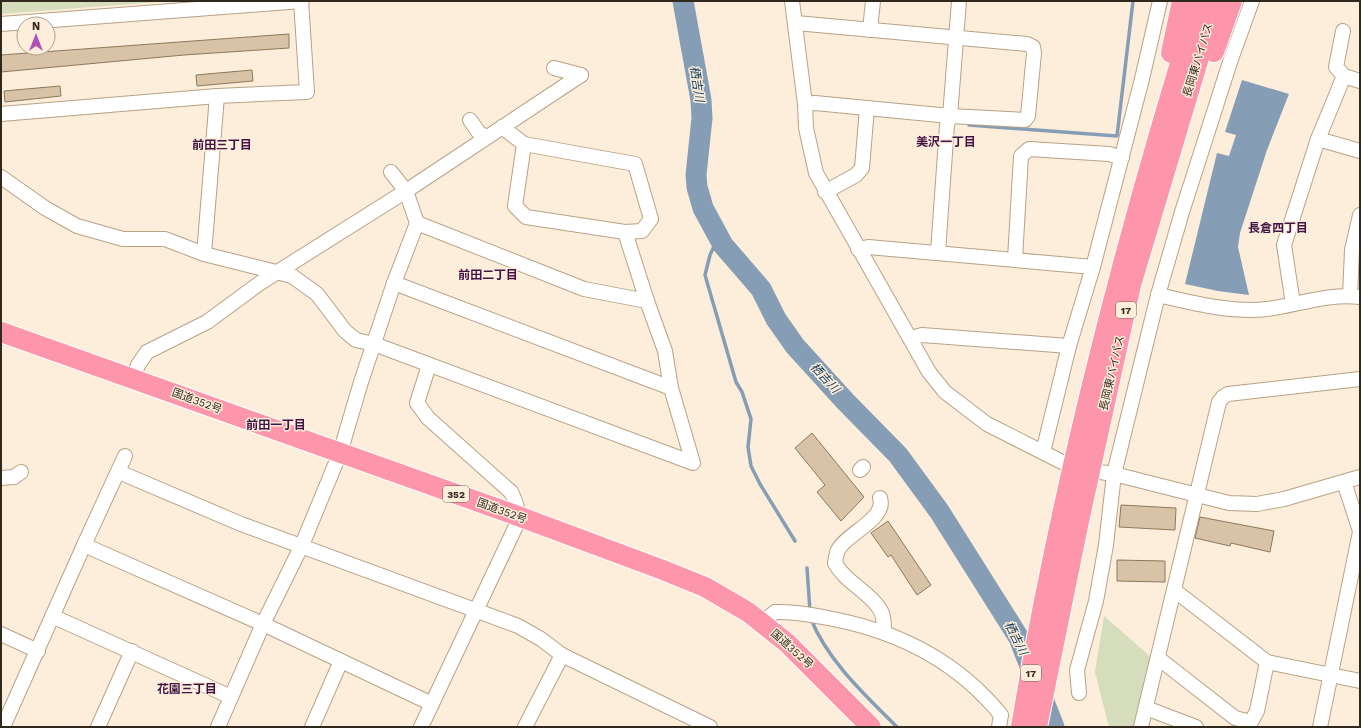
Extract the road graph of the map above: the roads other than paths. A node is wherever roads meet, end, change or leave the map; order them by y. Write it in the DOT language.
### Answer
graph roads {
  1 [pos="301,1"];
  2 [pos="792,1"];
  3 [pos="873,1"];
  4 [pos="960,1"];
  5 [pos="1160,1"];
  6 [pos="1182,1"];
  7 [pos="1199,1"];
  8 [pos="1216,1"];
  9 [pos="1232,1"];
  10 [pos="1252,1"];
  11 [pos="796,23"];
  12 [pos="1,24"];
  13 [pos="870,30"];
  14 [pos="1343,31"];
  15 [pos="957,38"];
  16 [pos="554,68"];
  17 [pos="1344,76"];
  18 [pos="1360,80"];
  19 [pos="217,96"];
  20 [pos="805,104"];
  21 [pos="867,108"];
  22 [pos="1,114"];
  23 [pos="950,116"];
  24 [pos="470,120"];
  25 [pos="502,127"];
  26 [pos="487,137"];
  27 [pos="1318,139"];
  28 [pos="524,144"];
  29 [pos="1360,151"];
  30 [pos="1122,158"];
  31 [pos="1149,167"];
  32 [pos="390,172"];
  33 [pos="1,177"];
  34 [pos="406,191"];
  35 [pos="825,192"];
  36 [pos="1360,215"];
  37 [pos="417,223"];
  38 [pos="625,232"];
  39 [pos="858,249"];
  40 [pos="938,252"];
  41 [pos="204,254"];
  42 [pos="1015,259"];
  43 [pos="1093,267"];
  44 [pos="279,271"];
  45 [pos="394,283"];
  46 [pos="1158,295"];
  47 [pos="1355,296"];
  48 [pos="647,301"];
  49 [pos="1293,304"];
  50 [pos="1,332"];
  51 [pos="911,338"];
  52 [pos="374,344"];
  53 [pos="1070,346"];
  54 [pos="1115,362"];
  55 [pos="429,365"];
  56 [pos="133,378"];
  57 [pos="1360,379"];
  58 [pos="671,388"];
  59 [pos="1043,452"];
  60 [pos="340,453"];
  61 [pos="125,456"];
  62 [pos="1062,462"];
  63 [pos="21,472"];
  64 [pos="119,472"];
  65 [pos="1107,473"];
  66 [pos="1360,476"];
  67 [pos="1,478"];
  68 [pos="1344,482"];
  69 [pos="1196,494"];
  70 [pos="880,498"];
  71 [pos="518,516"];
  72 [pos="1360,531"];
  73 [pos="84,545"];
  74 [pos="302,545"];
  75 [pos="1174,590"];
  76 [pos="476,611"];
  77 [pos="52,616"];
  78 [pos="1049,621"];
  79 [pos="762,623"];
  80 [pos="263,624"];
  81 [pos="884,632"];
  82 [pos="1,634"];
  83 [pos="38,651"];
  84 [pos="132,651"];
  85 [pos="562,654"];
  86 [pos="1158,658"];
  87 [pos="341,661"];
  88 [pos="1267,662"];
  89 [pos="1330,675"];
  90 [pos="1360,681"];
  91 [pos="1079,693"];
  92 [pos="231,696"];
  93 [pos="432,704"];
  94 [pos="1146,708"];
  95 [pos="530,725"];
  96 [pos="3,727"];
  97 [pos="98,727"];
  98 [pos="218,727"];
  99 [pos="312,727"];
  100 [pos="421,727"];
  101 [pos="710,727"];
  102 [pos="871,727"];
  103 [pos="999,727"];
  104 [pos="1021,727"];
  105 [pos="1037,727"];
  106 [pos="1141,727"];
  107 [pos="1196,727"];
  108 [pos="1320,727"];
  1 -- 12 [label="street"];
  1 -- 19 [label="street"];
  2 -- 11 [label="street"];
  3 -- 13 [label="street"];
  4 -- 15 [label="street"];
  5 -- 30 [label="street"];
  6 -- 31 [label="highway, 17"];
  7 -- 31 [label="highway, 長岡東バイパス / 17"];
  8 -- 54 [label="highway, 長岡東バイパス / 17"];
  9 -- 54 [label="highway, 17"];
  10 -- 46 [label="street"];
  11 -- 13 [label="street"];
  11 -- 20 [label="street"];
  13 -- 15 [label="street"];
  14 -- 17 [label="street"];
  15 -- 23 [label="street"];
  15 -- 23 [label="street"];
  16 -- 25 [label="street"];
  17 -- 18 [label="street"];
  17 -- 27 [label="street"];
  19 -- 22 [label="street"];
  19 -- 41 [label="street"];
  20 -- 21 [label="street"];
  20 -- 35 [label="street"];
  21 -- 23 [label="street"];
  21 -- 35 [label="street"];
  23 -- 40 [label="street"];
  24 -- 26 [label="street"];
  25 -- 26 [label="street"];
  25 -- 28 [label="street"];
  26 -- 34 [label="street"];
  27 -- 29 [label="street"];
  27 -- 49 [label="street"];
  28 -- 38 [label="street"];
  28 -- 38 [label="street"];
  30 -- 42 [label="street"];
  30 -- 43 [label="street"];
  31 -- 78 [label="highway, 長岡東バイパス / 17"];
  32 -- 34 [label="street"];
  33 -- 41 [label="street"];
  34 -- 37 [label="street"];
  34 -- 44 [label="street"];
  35 -- 39 [label="street"];
  36 -- 47 [label="street"];
  37 -- 45 [label="street"];
  37 -- 48 [label="street"];
  38 -- 48 [label="street"];
  39 -- 40 [label="street"];
  39 -- 51 [label="street"];
  40 -- 42 [label="street"];
  41 -- 44 [label="street"];
  42 -- 43 [label="street"];
  43 -- 53 [label="street"];
  44 -- 52 [label="street"];
  44 -- 56 [label="street"];
  45 -- 52 [label="street"];
  45 -- 58 [label="street"];
  46 -- 49 [label="street"];
  46 -- 65 [label="street"];
  47 -- 49 [label="street"];
  48 -- 58 [label="street"];
  50 -- 56 [label="highway, 国道352号 / 352"];
  51 -- 53 [label="street"];
  51 -- 59 [label="street"];
  52 -- 55 [label="street"];
  52 -- 60 [label="street"];
  53 -- 59 [label="street"];
  54 -- 78 [label="highway, 長岡東バイパス / 17"];
  55 -- 58 [label="street"];
  55 -- 71 [label="street"];
  56 -- 60 [label="highway, 国道352号 / 352"];
  57 -- 69 [label="street"];
  59 -- 62 [label="street"];
  60 -- 71 [label="highway, 国道352号 / 352"];
  60 -- 74 [label="street"];
  61 -- 64 [label="street"];
  63 -- 67 [label="street"];
  64 -- 73 [label="street"];
  64 -- 74 [label="street"];
  65 -- 69 [label="street"];
  65 -- 91 [label="street"];
  66 -- 68 [label="street"];
  68 -- 69 [label="street"];
  68 -- 72 [label="street"];
  69 -- 75 [label="street"];
  70 -- 81 [label="street"];
  71 -- 76 [label="street"];
  71 -- 79 [label="highway, 国道352号 / 352"];
  72 -- 89 [label="street"];
  73 -- 77 [label="street"];
  73 -- 80 [label="street"];
  74 -- 76 [label="street"];
  74 -- 80 [label="street"];
  75 -- 86 [label="street"];
  75 -- 88 [label="street"];
  76 -- 85 [label="street"];
  76 -- 93 [label="street"];
  77 -- 83 [label="street"];
  77 -- 84 [label="street"];
  78 -- 104 [label="highway, 長岡東バイパス / 17"];
  78 -- 105 [label="highway, 長岡東バイパス / 17"];
  79 -- 81 [label="street"];
  79 -- 102 [label="highway, 国道352号 / 352"];
  80 -- 87 [label="street"];
  80 -- 92 [label="street"];
  81 -- 103 [label="street"];
  82 -- 83 [label="street"];
  83 -- 96 [label="street"];
  84 -- 92 [label="street"];
  84 -- 97 [label="street"];
  85 -- 95 [label="street"];
  85 -- 101 [label="street"];
  86 -- 88 [label="street"];
  86 -- 94 [label="street"];
  87 -- 93 [label="street"];
  87 -- 99 [label="street"];
  88 -- 89 [label="street"];
  89 -- 90 [label="street"];
  89 -- 108 [label="street"];
  92 -- 98 [label="street"];
  93 -- 100 [label="street"];
  94 -- 106 [label="street"];
  94 -- 107 [label="street"];
}
